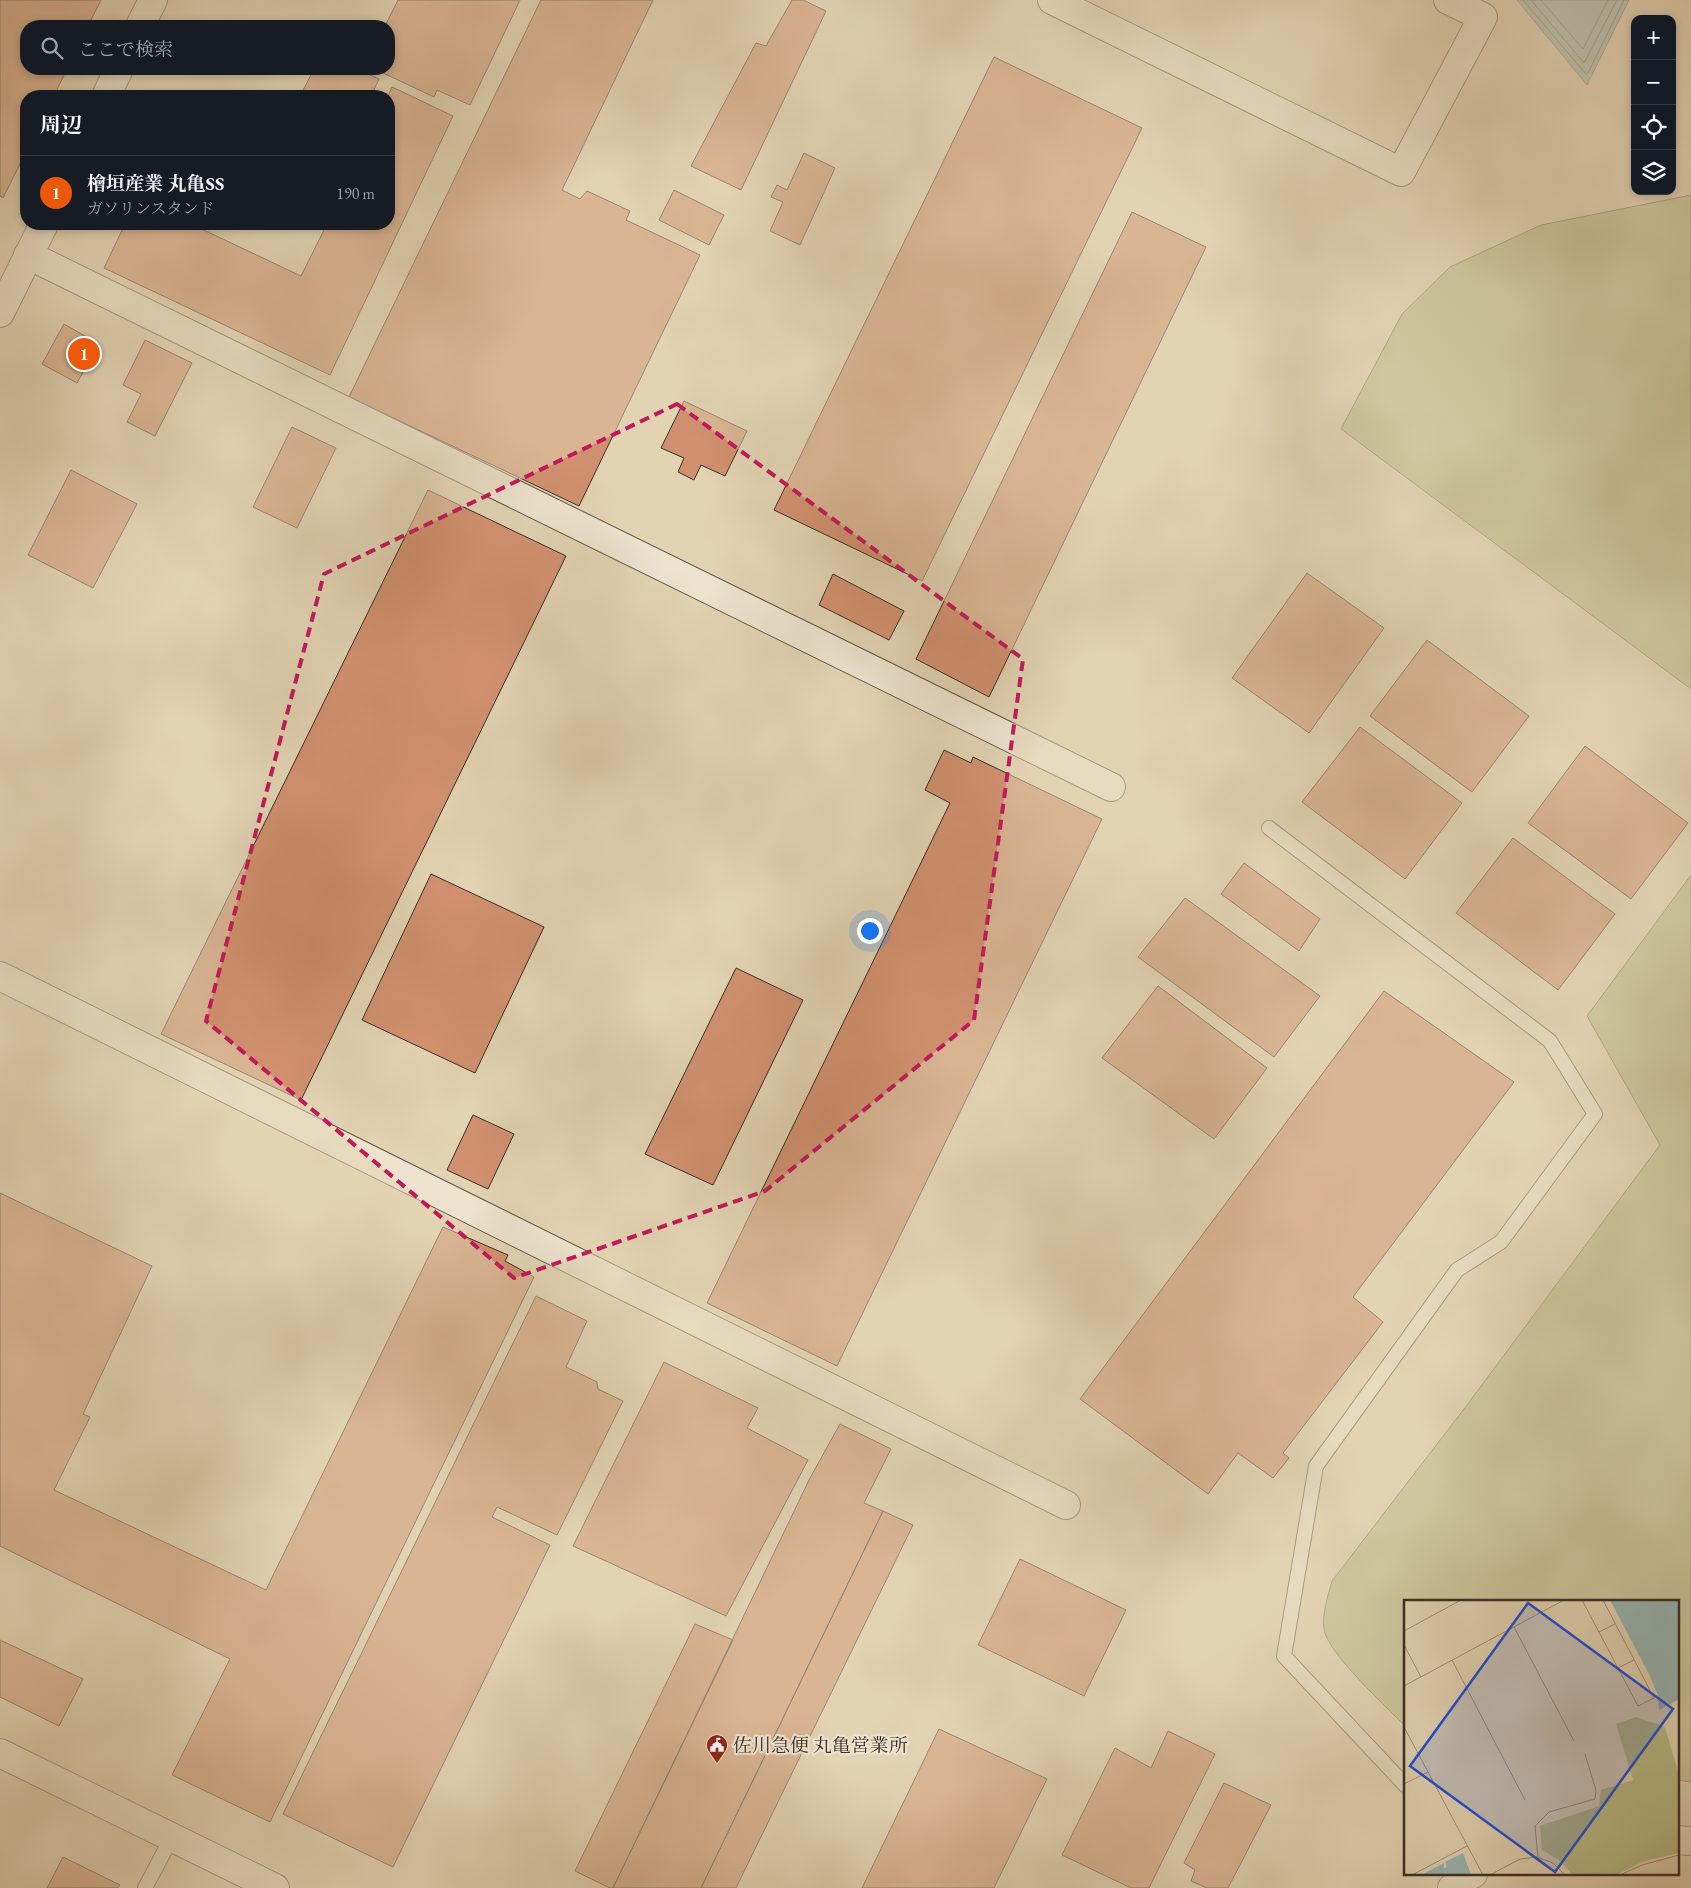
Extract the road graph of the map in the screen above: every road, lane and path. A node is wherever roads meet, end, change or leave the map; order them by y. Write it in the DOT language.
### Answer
graph roads {
  1 [pos="153,0"];
  2 [pos="1052,0"];
  3 [pos="1448,0"];
  4 [pos="143,20"];
  5 [pos="116,75"];
  6 [pos="109,90"];
  7 [pos="41,230"];
  8 [pos="28,255"];
  9 [pos="0,313"];
  10 [pos="1111,787"];
  11 [pos="1269,828"];
  12 [pos="0,976"];
  13 [pos="1066,1505"];
  14 [pos="0,1753"];
  15 [pos="1404,1784"];
  16 [pos="172,1837"];
  17 [pos="1678,1840"];
  18 [pos="1691,1841"];
  19 [pos="1468,1876"];
  20 [pos="145,1888"];
  21 [pos="275,1888"];
  22 [pos="1452,1888"];
  1 -- 4 [label="street"];
  2 -- 3 [label="street"];
  5 -- 6 [label="street"];
  7 -- 8 [label="street"];
  8 -- 9 [label="street"];
  8 -- 10 [label="street"];
  11 -- 15 [label="lane"];
  12 -- 13 [label="street"];
  14 -- 16 [label="street"];
  16 -- 20 [label="lane"];
  16 -- 21 [label="street"];
  17 -- 18 [label="street"];
  19 -- 22 [label="street"];
}
